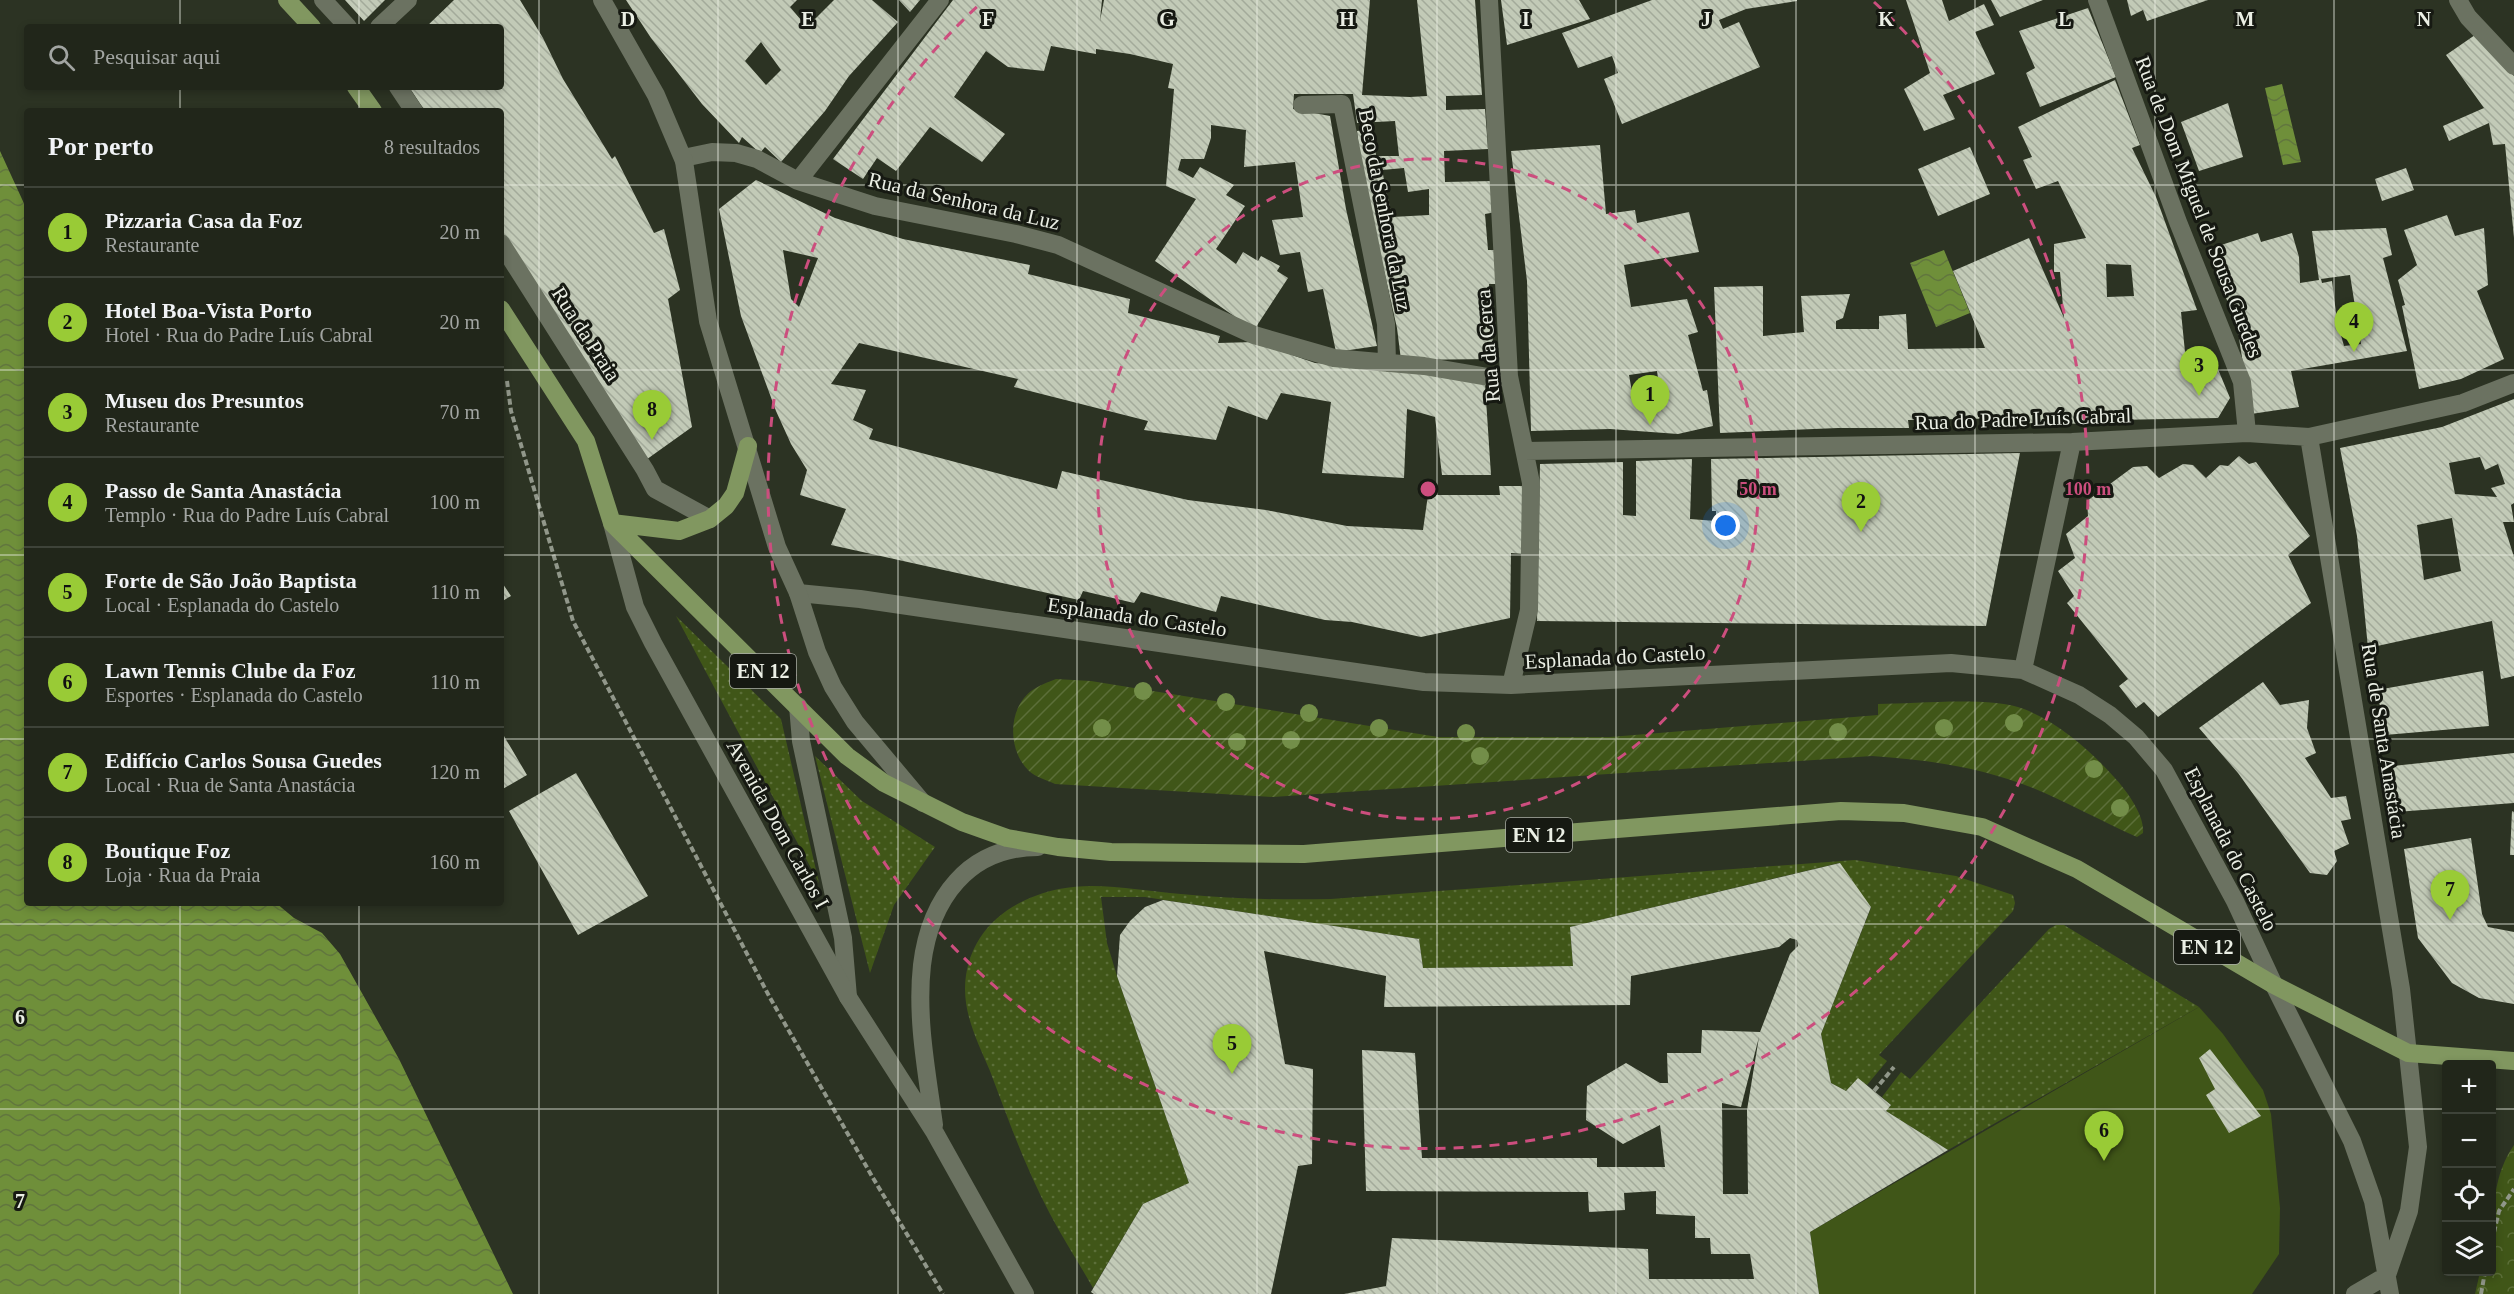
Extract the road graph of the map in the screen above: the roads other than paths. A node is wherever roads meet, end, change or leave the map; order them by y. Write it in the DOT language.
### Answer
graph roads {
  1 [pos="287,0"];
  2 [pos="323,0"];
  3 [pos="408,0"];
  4 [pos="602,0"];
  5 [pos="940,0"];
  6 [pos="1489,0"];
  7 [pos="2097,0"];
  8 [pos="2458,0"];
  9 [pos="309,24"];
  10 [pos="345,24"];
  11 [pos="382,24"];
  12 [pos="2514,66"];
  13 [pos="358,90"];
  14 [pos="400,90"];
  15 [pos="1302,105"];
  16 [pos="371,108"];
  17 [pos="412,108"];
  18 [pos="684,161"];
  19 [pos="798,181"];
  20 [pos="504,248"];
  21 [pos="504,314"];
  22 [pos="1387,363"];
  23 [pos="1509,376"];
  24 [pos="2514,383"];
  25 [pos="2247,433"];
  26 [pos="2309,437"];
  27 [pos="2072,442"];
  28 [pos="748,446"];
  29 [pos="1525,451"];
  30 [pos="710,519"];
  31 [pos="612,523"];
  32 [pos="798,593"];
  33 [pos="2023,670"];
  34 [pos="1511,685"];
  35 [pos="798,706"];
  36 [pos="924,804"];
  37 [pos="1058,847"];
  38 [pos="2274,985"];
  39 [pos="848,997"];
  40 [pos="2408,1053"];
  41 [pos="2514,1060"];
  42 [pos="935,1133"];
  43 [pos="2388,1285"];
  44 [pos="1025,1294"];
  45 [pos="2355,1294"];
  46 [pos="2380,1294"];
  1 -- 9 [label="main road"];
  2 -- 10 [label="street"];
  3 -- 11 [label="street"];
  4 -- 18 [label="street"];
  5 -- 19 [label="street"];
  6 -- 23 [label="street, Rua da Cerca"];
  7 -- 25 [label="street, Rua de Dom Miguel de Sousa Guedes"];
  8 -- 12 [label="street"];
  13 -- 16 [label="main road"];
  14 -- 17 [label="street"];
  15 -- 22 [label="street, Beco da Senhora da Luz"];
  18 -- 19 [label="street, Rua da Senhora da Luz"];
  18 -- 28 [label="street"];
  19 -- 22 [label="street, Rua da Senhora da Luz"];
  20 -- 30 [label="street, Rua da Praia"];
  21 -- 31 [label="main road, EN 12"];
  22 -- 23 [label="street, Rua da Senhora da Luz"];
  23 -- 29 [label="street, Rua da Cerca"];
  24 -- 26 [label="street, Rua do Padre Luís Cabral"];
  25 -- 26 [label="street, Rua do Padre Luís Cabral"];
  25 -- 27 [label="street, Rua do Padre Luís Cabral"];
  26 -- 40 [label="street, Rua de Santa Anastácia"];
  27 -- 29 [label="street, Rua do Padre Luís Cabral"];
  27 -- 33 [label="street"];
  28 -- 30 [label="main road"];
  28 -- 32 [label="street"];
  29 -- 34 [label="street, Rua da Cerca"];
  30 -- 31 [label="main road"];
  31 -- 35 [label="main road, EN 12"];
  31 -- 39 [label="street, Avenida Dom Carlos I"];
  32 -- 34 [label="street, Esplanada do Castelo"];
  32 -- 36 [label="street"];
  33 -- 34 [label="street, Esplanada do Castelo"];
  33 -- 38 [label="street, Esplanada do Castelo"];
  35 -- 36 [label="main road, EN 12"];
  35 -- 39 [label="street"];
  36 -- 37 [label="main road, EN 12"];
  37 -- 38 [label="main road, EN 12"];
  37 -- 42 [label="street, Avenida Dom Carlos I"];
  38 -- 40 [label="main road, EN 12"];
  38 -- 43 [label="street, Esplanada do Castelo"];
  39 -- 42 [label="street, Avenida Dom Carlos I"];
  40 -- 41 [label="main road, EN 12"];
  40 -- 43 [label="street, Esplanada do Castelo"];
  42 -- 44 [label="street, Avenida Dom Carlos I"];
  43 -- 45 [label="street"];
  43 -- 46 [label="street, Esplanada do Castelo"];
}
